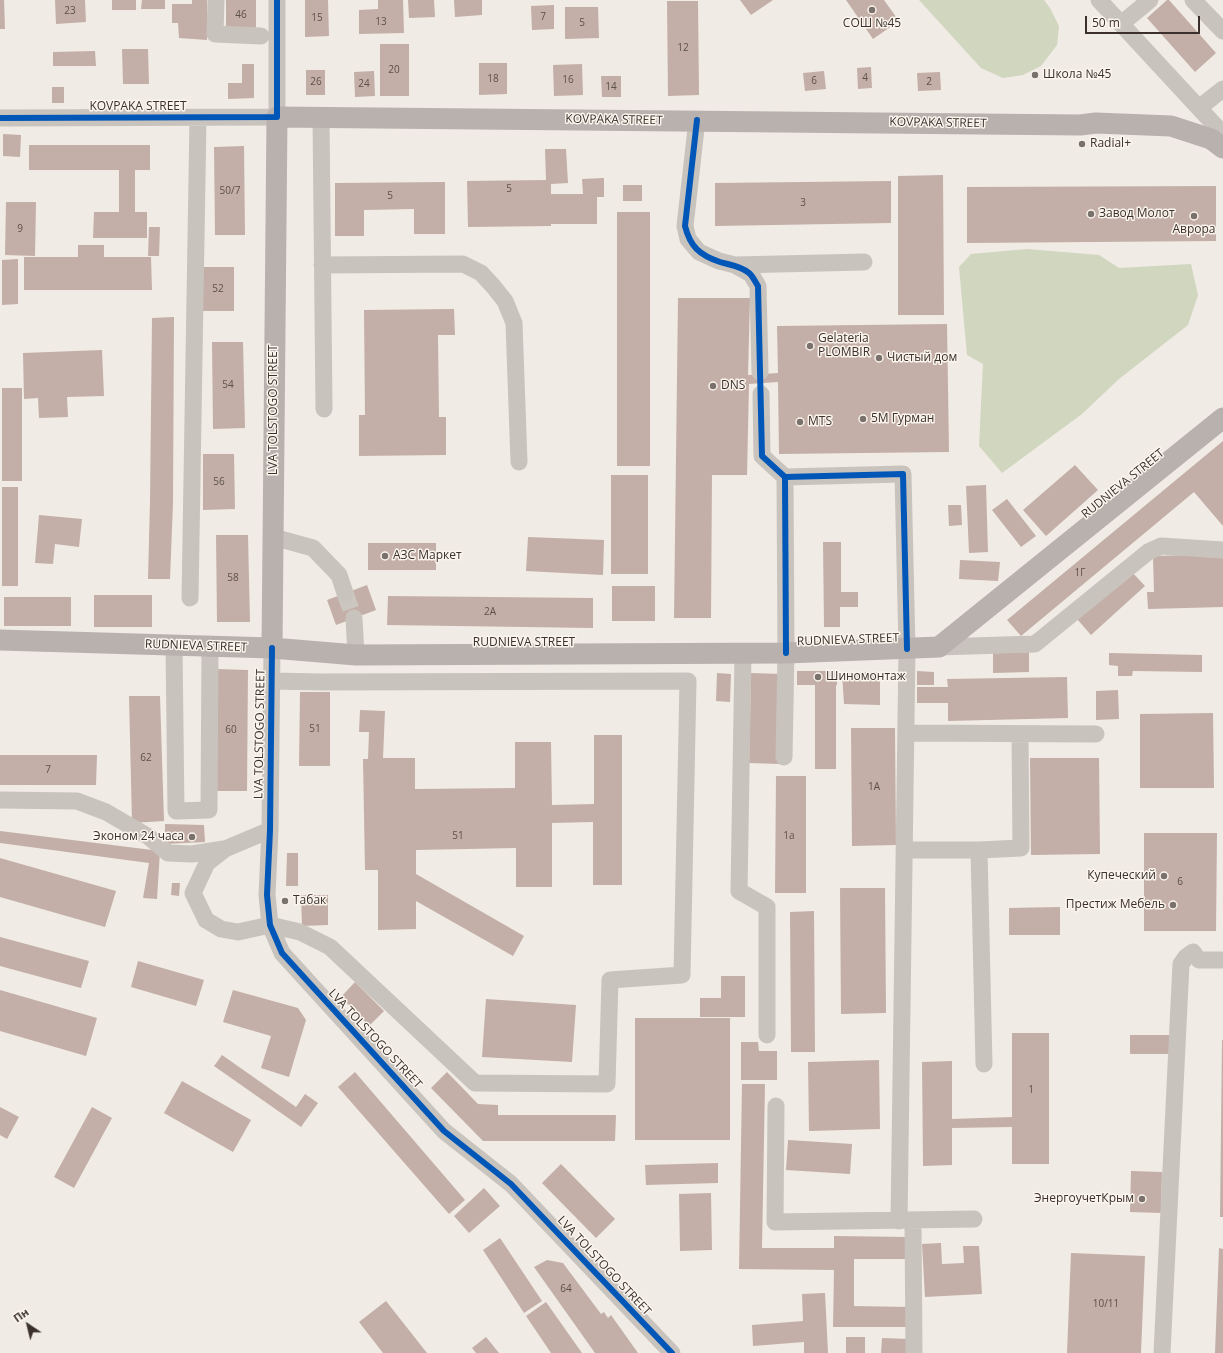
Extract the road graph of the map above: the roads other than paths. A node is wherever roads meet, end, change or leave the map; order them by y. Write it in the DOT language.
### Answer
graph roads {
  1 [pos="216,0"];
  2 [pos="277,0"];
  3 [pos="1099,0"];
  4 [pos="1150,0"];
  5 [pos="1193,0"];
  6 [pos="1121,24"];
  7 [pos="1223,31"];
  8 [pos="261,36"];
  9 [pos="1223,89"];
  10 [pos="1199,108"];
  11 [pos="277,117"];
  12 [pos="321,117"];
  13 [pos="0,118"];
  14 [pos="198,118"];
  15 [pos="696,120"];
  16 [pos="1223,134"];
  17 [pos="1223,148"];
  18 [pos="864,262"];
  19 [pos="322,264"];
  20 [pos="735,265"];
  21 [pos="760,372"];
  22 [pos="761,394"];
  23 [pos="324,409"];
  24 [pos="1223,418"];
  25 [pos="519,462"];
  26 [pos="786,477"];
  27 [pos="273,537"];
  28 [pos="1223,550"];
  29 [pos="345,593"];
  30 [pos="190,598"];
  31 [pos="354,618"];
  32 [pos="0,640"];
  33 [pos="174,646"];
  34 [pos="939,646"];
  35 [pos="210,647"];
  36 [pos="272,648"];
  37 [pos="907,649"];
  38 [pos="743,653"];
  39 [pos="786,653"];
  40 [pos="356,655"];
  41 [pos="272,681"];
  42 [pos="906,733"];
  43 [pos="1020,734"];
  44 [pos="1096,734"];
  45 [pos="784,758"];
  46 [pos="0,800"];
  47 [pos="270,830"];
  48 [pos="224,849"];
  49 [pos="904,850"];
  50 [pos="979,850"];
  51 [pos="270,925"];
  52 [pos="1223,960"];
  53 [pos="768,1035"];
  54 [pos="984,1064"];
  55 [pos="776,1106"];
  56 [pos="974,1219"];
  57 [pos="906,1221"];
  58 [pos="672,1353"];
  59 [pos="914,1353"];
  60 [pos="1162,1353"];
  1 -- 8 [label="street"];
  2 -- 11 [label="street, LVA TOLSTOGO STREET"];
  3 -- 6 [label="street"];
  4 -- 6 [label="street"];
  5 -- 7 [label="street"];
  6 -- 10 [label="street"];
  9 -- 10 [label="street"];
  10 -- 16 [label="street"];
  11 -- 12 [label="main road, KOVPAKA STREET"];
  11 -- 14 [label="street, KOVPAKA STREET"];
  11 -- 27 [label="main road, LVA TOLSTOGO STREET"];
  12 -- 15 [label="main road, KOVPAKA STREET"];
  12 -- 19 [label="street"];
  13 -- 14 [label="street, KOVPAKA STREET"];
  14 -- 30 [label="street"];
  15 -- 17 [label="main road, KOVPAKA STREET"];
  15 -- 20 [label="street"];
  18 -- 20 [label="street"];
  19 -- 23 [label="street"];
  19 -- 25 [label="street"];
  20 -- 21 [label="street"];
  22 -- 26 [label="street"];
  24 -- 34 [label="main road, RUDNIEVA STREET"];
  26 -- 37 [label="street"];
  26 -- 39 [label="street"];
  27 -- 29 [label="street"];
  27 -- 36 [label="main road, LVA TOLSTOGO STREET"];
  28 -- 34 [label="street"];
  31 -- 40 [label="street"];
  32 -- 33 [label="main road, RUDNIEVA STREET"];
  33 -- 35 [label="main road, RUDNIEVA STREET"];
  33 -- 35 [label="street"];
  34 -- 37 [label="main road, RUDNIEVA STREET"];
  35 -- 36 [label="main road, RUDNIEVA STREET"];
  36 -- 40 [label="main road, RUDNIEVA STREET"];
  36 -- 41 [label="street, LVA TOLSTOGO STREET"];
  37 -- 39 [label="main road, RUDNIEVA STREET"];
  37 -- 42 [label="street"];
  38 -- 39 [label="main road, RUDNIEVA STREET"];
  38 -- 40 [label="main road, RUDNIEVA STREET"];
  38 -- 53 [label="street"];
  39 -- 45 [label="street"];
  41 -- 47 [label="street, LVA TOLSTOGO STREET"];
  41 -- 51 [label="street"];
  42 -- 43 [label="street"];
  42 -- 49 [label="street"];
  43 -- 44 [label="street"];
  43 -- 50 [label="street"];
  46 -- 48 [label="street"];
  47 -- 48 [label="street"];
  47 -- 51 [label="street, LVA TOLSTOGO STREET"];
  48 -- 51 [label="street"];
  49 -- 50 [label="street"];
  49 -- 57 [label="street"];
  50 -- 54 [label="street"];
  51 -- 58 [label="street, LVA TOLSTOGO STREET"];
  52 -- 60 [label="street"];
  55 -- 57 [label="street"];
  56 -- 57 [label="street"];
  57 -- 59 [label="street"];
}
